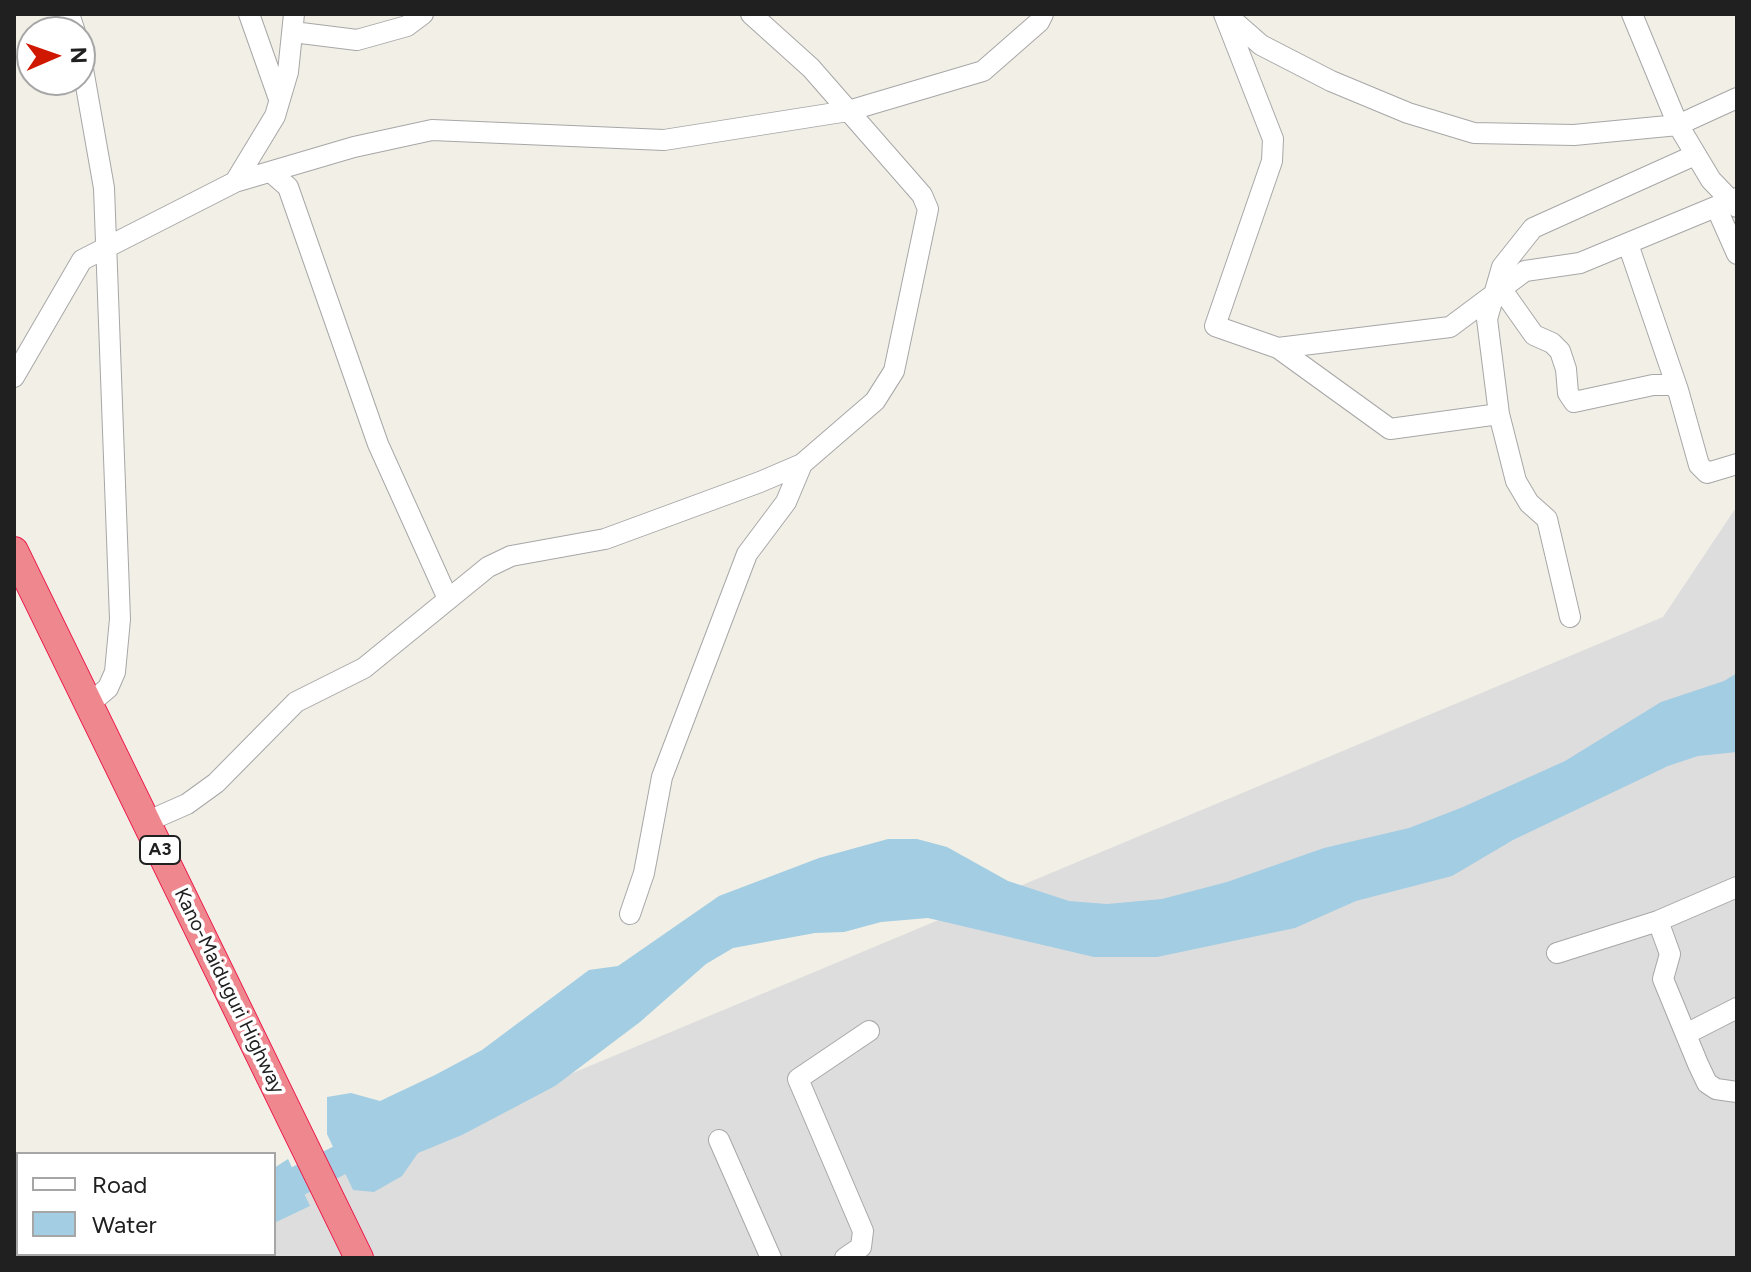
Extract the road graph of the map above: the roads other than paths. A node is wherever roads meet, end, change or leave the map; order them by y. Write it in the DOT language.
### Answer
graph roads {
  1 [pos="249,14"];
  2 [pos="423,14"];
  3 [pos="751,14"];
  4 [pos="1043,14"];
  5 [pos="1225,14"];
  6 [pos="1632,14"];
  7 [pos="293,23"];
  8 [pos="88,96"];
  9 [pos="1737,98"];
  10 [pos="279,99"];
  11 [pos="848,111"];
  12 [pos="1678,125"];
  13 [pos="1695,155"];
  14 [pos="273,174"];
  15 [pos="235,182"];
  16 [pos="1730,204"];
  17 [pos="1628,244"];
  18 [pos="106,246"];
  19 [pos="1737,254"];
  20 [pos="1498,289"];
  21 [pos="1278,348"];
  22 [pos="14,377"];
  23 [pos="1678,390"];
  24 [pos="1499,414"];
  25 [pos="802,464"];
  26 [pos="1737,464"];
  27 [pos="14,551"];
  28 [pos="448,599"];
  29 [pos="1570,617"];
  30 [pos="89,704"];
  31 [pos="146,822"];
  32 [pos="1737,887"];
  33 [pos="630,914"];
  34 [pos="1658,921"];
  35 [pos="1557,953"];
  36 [pos="1737,1008"];
  37 [pos="869,1031"];
  38 [pos="1686,1034"];
  39 [pos="1737,1092"];
  40 [pos="719,1140"];
  41 [pos="857,1254"];
  42 [pos="359,1258"];
  43 [pos="771,1258"];
  1 -- 10 [label="street"];
  2 -- 7 [label="street"];
  3 -- 11 [label="street"];
  4 -- 11 [label="street"];
  5 -- 12 [label="street"];
  5 -- 21 [label="street"];
  6 -- 12 [label="street"];
  7 -- 10 [label="street"];
  8 -- 18 [label="street"];
  9 -- 12 [label="street"];
  10 -- 15 [label="street"];
  11 -- 14 [label="street"];
  11 -- 25 [label="street"];
  12 -- 13 [label="street"];
  13 -- 16 [label="street"];
  13 -- 20 [label="street"];
  14 -- 15 [label="street"];
  14 -- 28 [label="street"];
  15 -- 18 [label="street"];
  16 -- 17 [label="street"];
  16 -- 19 [label="street"];
  17 -- 20 [label="street"];
  17 -- 23 [label="street"];
  18 -- 22 [label="street"];
  18 -- 30 [label="street"];
  20 -- 21 [label="street"];
  20 -- 23 [label="street"];
  20 -- 24 [label="street"];
  21 -- 24 [label="street"];
  23 -- 26 [label="street"];
  24 -- 29 [label="street"];
  25 -- 28 [label="street"];
  25 -- 33 [label="street"];
  27 -- 30 [label="highway, Kano-Maiduguri Highway / A3"];
  28 -- 31 [label="street"];
  30 -- 31 [label="highway, Kano-Maiduguri Highway / A3"];
  31 -- 42 [label="highway, Kano-Maiduguri Highway / A3"];
  32 -- 34 [label="street"];
  34 -- 35 [label="street"];
  34 -- 38 [label="street"];
  36 -- 38 [label="street"];
  37 -- 41 [label="street"];
  38 -- 39 [label="street"];
  40 -- 43 [label="street"];
}
